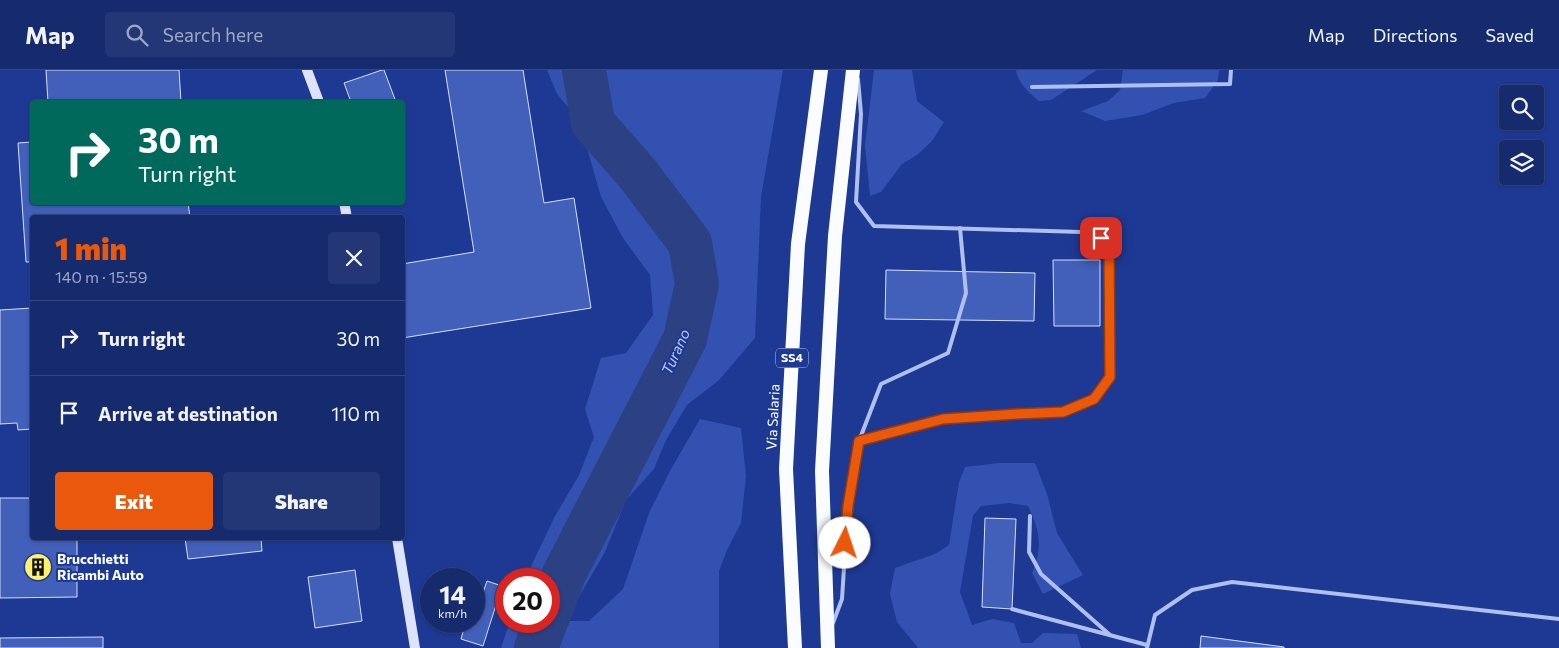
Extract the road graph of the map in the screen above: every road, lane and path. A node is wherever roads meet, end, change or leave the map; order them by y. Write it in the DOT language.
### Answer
graph roads {
  1 [pos="307,70"];
  2 [pos="821,70"];
  3 [pos="854,70"];
  4 [pos="858,70"];
  5 [pos="1231,70"];
  6 [pos="1032,86"];
  7 [pos="318,100"];
  8 [pos="960,228"];
  9 [pos="859,441"];
  10 [pos="1030,516"];
  11 [pos="397,540"];
  12 [pos="1012,609"];
  13 [pos="1559,619"];
  14 [pos="1110,635"];
  15 [pos="827,644"];
  16 [pos="1147,647"];
  17 [pos="415,648"];
  18 [pos="795,648"];
  1 -- 7 [label="main road"];
  2 -- 18 [label="highway, Via Salaria / SS4"];
  3 -- 15 [label="highway, SS4"];
  4 -- 8 [label="lane"];
  5 -- 6 [label="lane"];
  8 -- 9 [label="lane"];
  8 -- 9 [label="lane"];
  9 -- 15 [label="lane"];
  10 -- 14 [label="lane"];
  11 -- 17 [label="main road"];
  12 -- 14 [label="lane"];
  13 -- 16 [label="lane"];
  14 -- 16 [label="lane"];
}
